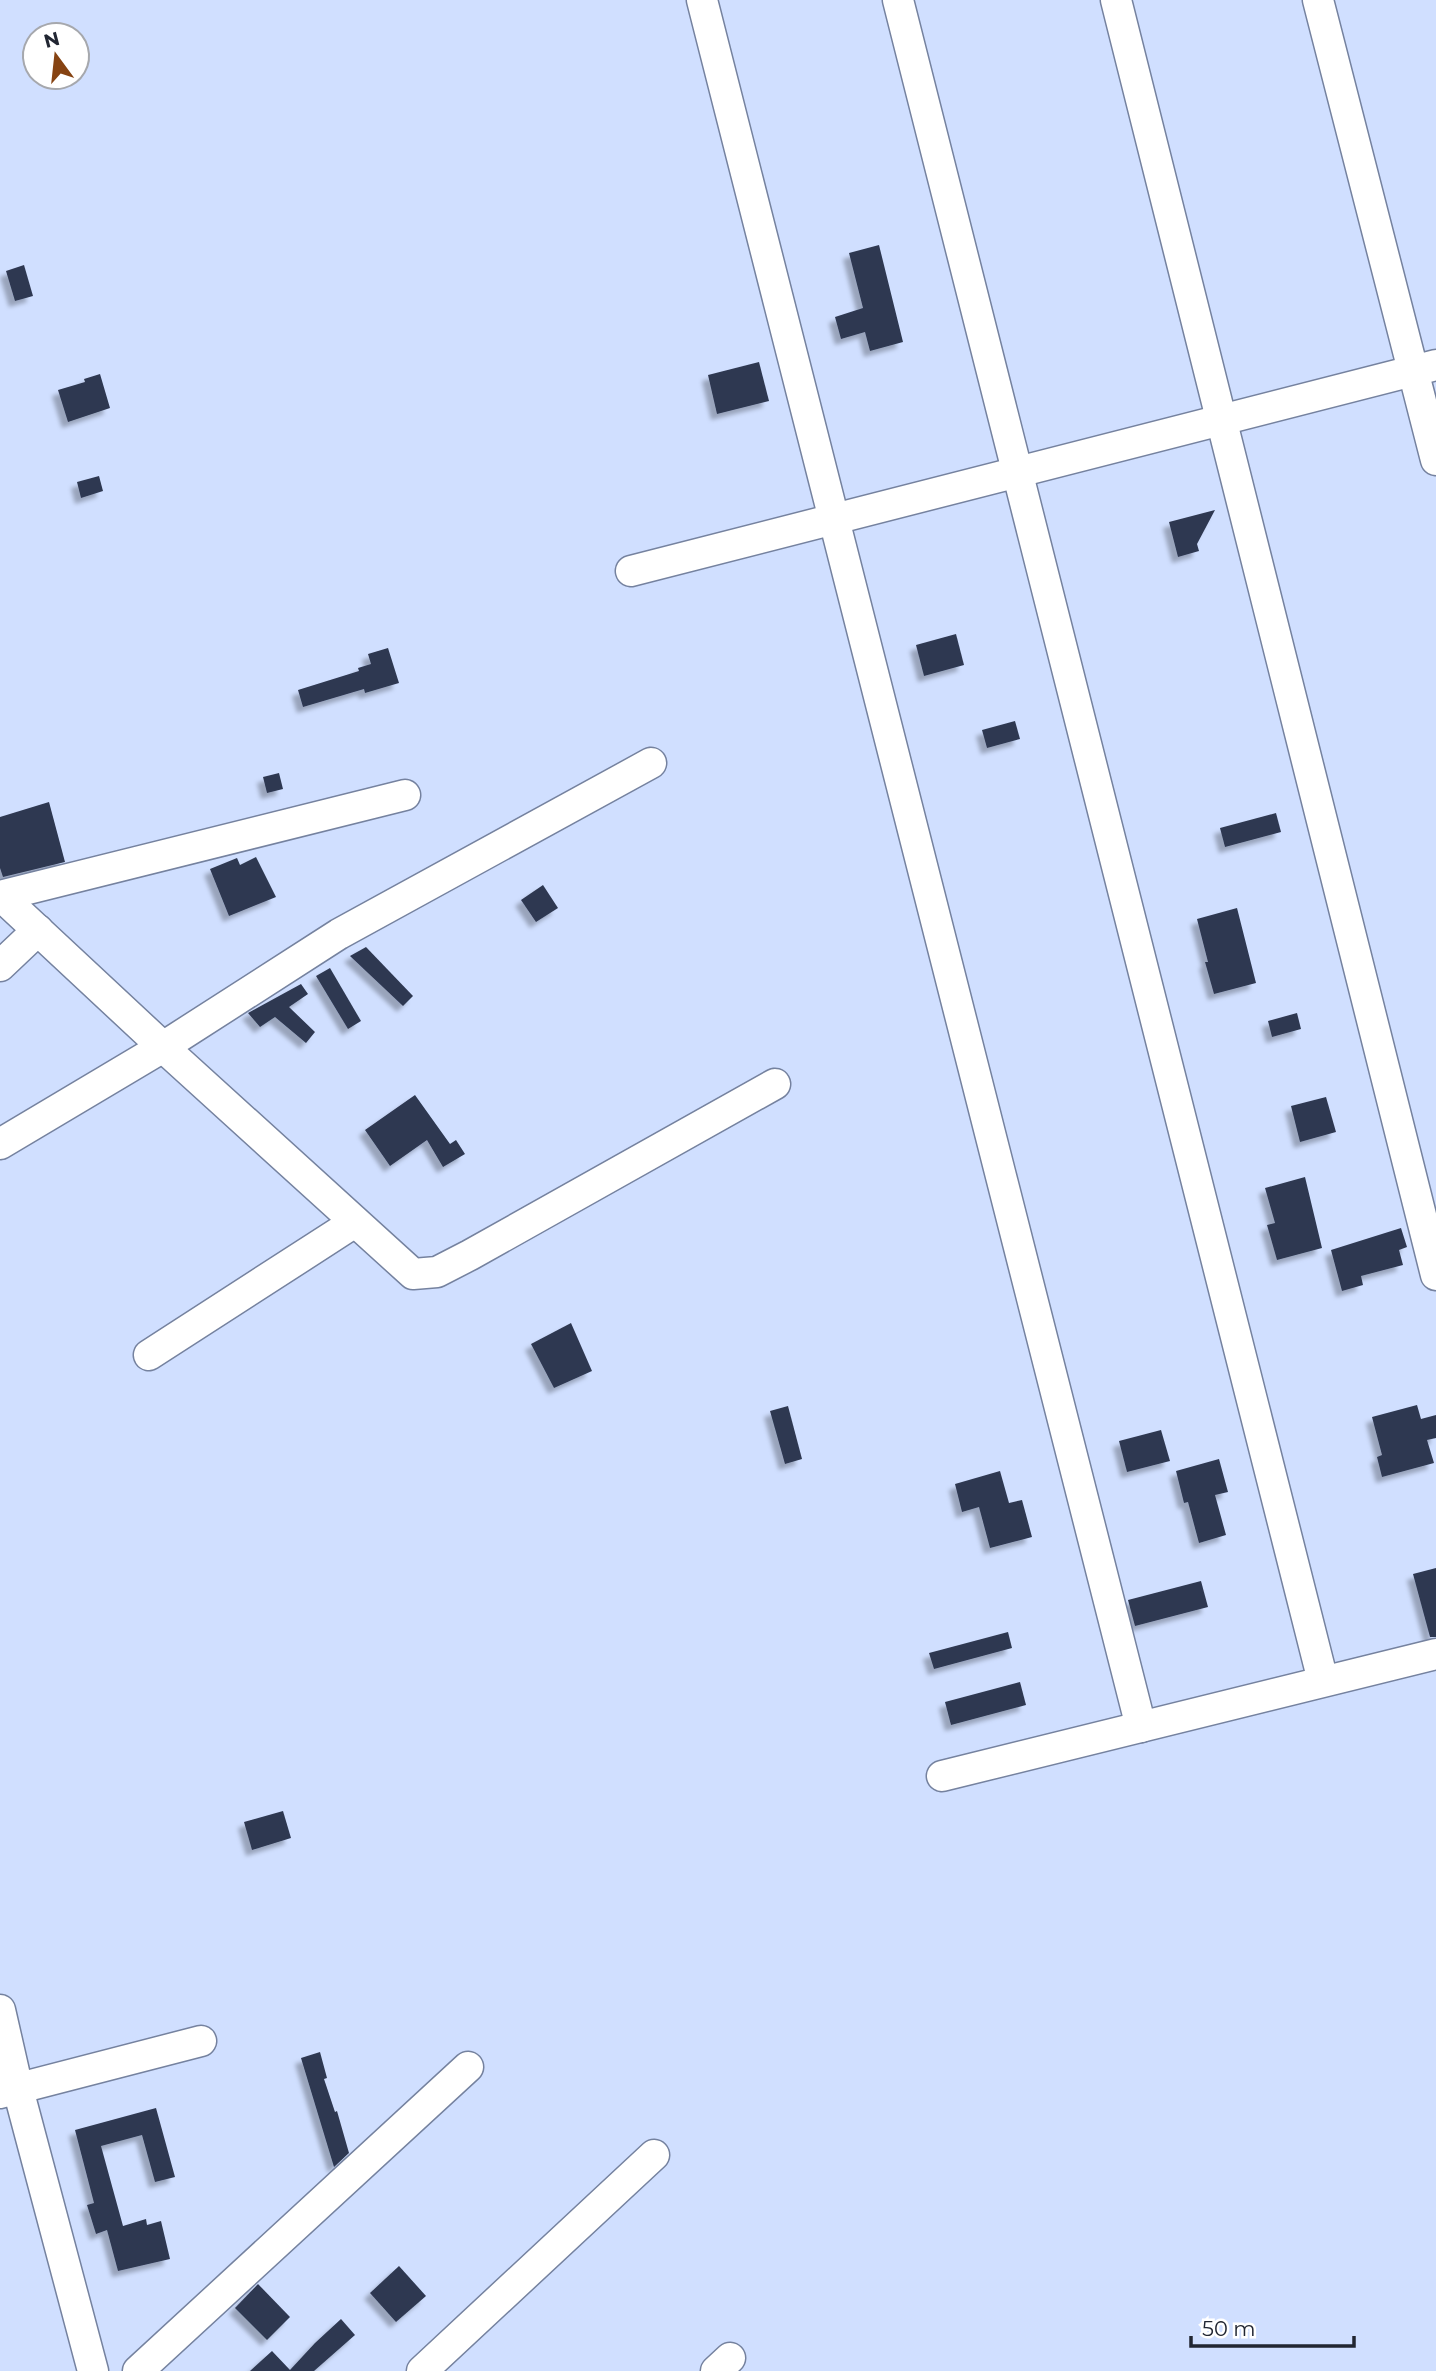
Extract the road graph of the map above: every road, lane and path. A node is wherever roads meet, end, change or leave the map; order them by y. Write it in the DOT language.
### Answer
graph roads {
  1 [pos="702,0"];
  2 [pos="898,0"];
  3 [pos="1116,0"];
  4 [pos="1318,0"];
  5 [pos="1425,368"];
  6 [pos="1222,420"];
  7 [pos="1436,460"];
  8 [pos="1017,472"];
  9 [pos="835,519"];
  10 [pos="631,571"];
  11 [pos="651,764"];
  12 [pos="405,795"];
  13 [pos="1,896"];
  14 [pos="38,930"];
  15 [pos="0,966"];
  16 [pos="163,1047"];
  17 [pos="775,1084"];
  18 [pos="0,1144"];
  19 [pos="355,1222"];
  20 [pos="1436,1275"];
  21 [pos="149,1355"];
  22 [pos="1436,1654"];
  23 [pos="1323,1681"];
  24 [pos="1141,1727"];
  25 [pos="942,1776"];
  26 [pos="0,2010"];
  27 [pos="201,2041"];
  28 [pos="468,2067"];
  29 [pos="9,2091"];
  30 [pos="654,2155"];
  31 [pos="93,2371"];
  32 [pos="138,2371"];
  33 [pos="422,2371"];
  1 -- 9 [label="street"];
  2 -- 8 [label="street"];
  3 -- 6 [label="street"];
  4 -- 5 [label="street"];
  5 -- 6 [label="street"];
  5 -- 7 [label="street"];
  6 -- 8 [label="street"];
  6 -- 20 [label="street"];
  8 -- 9 [label="street"];
  8 -- 23 [label="street"];
  9 -- 10 [label="street"];
  9 -- 24 [label="street"];
  11 -- 16 [label="street"];
  12 -- 13 [label="street"];
  13 -- 14 [label="street"];
  14 -- 15 [label="street"];
  14 -- 16 [label="street"];
  16 -- 18 [label="street"];
  16 -- 19 [label="street"];
  17 -- 19 [label="street"];
  19 -- 21 [label="street"];
  22 -- 23 [label="street"];
  23 -- 24 [label="street"];
  24 -- 25 [label="street"];
  26 -- 29 [label="street"];
  27 -- 29 [label="street"];
  28 -- 32 [label="street"];
  29 -- 31 [label="street"];
  30 -- 33 [label="street"];
}
